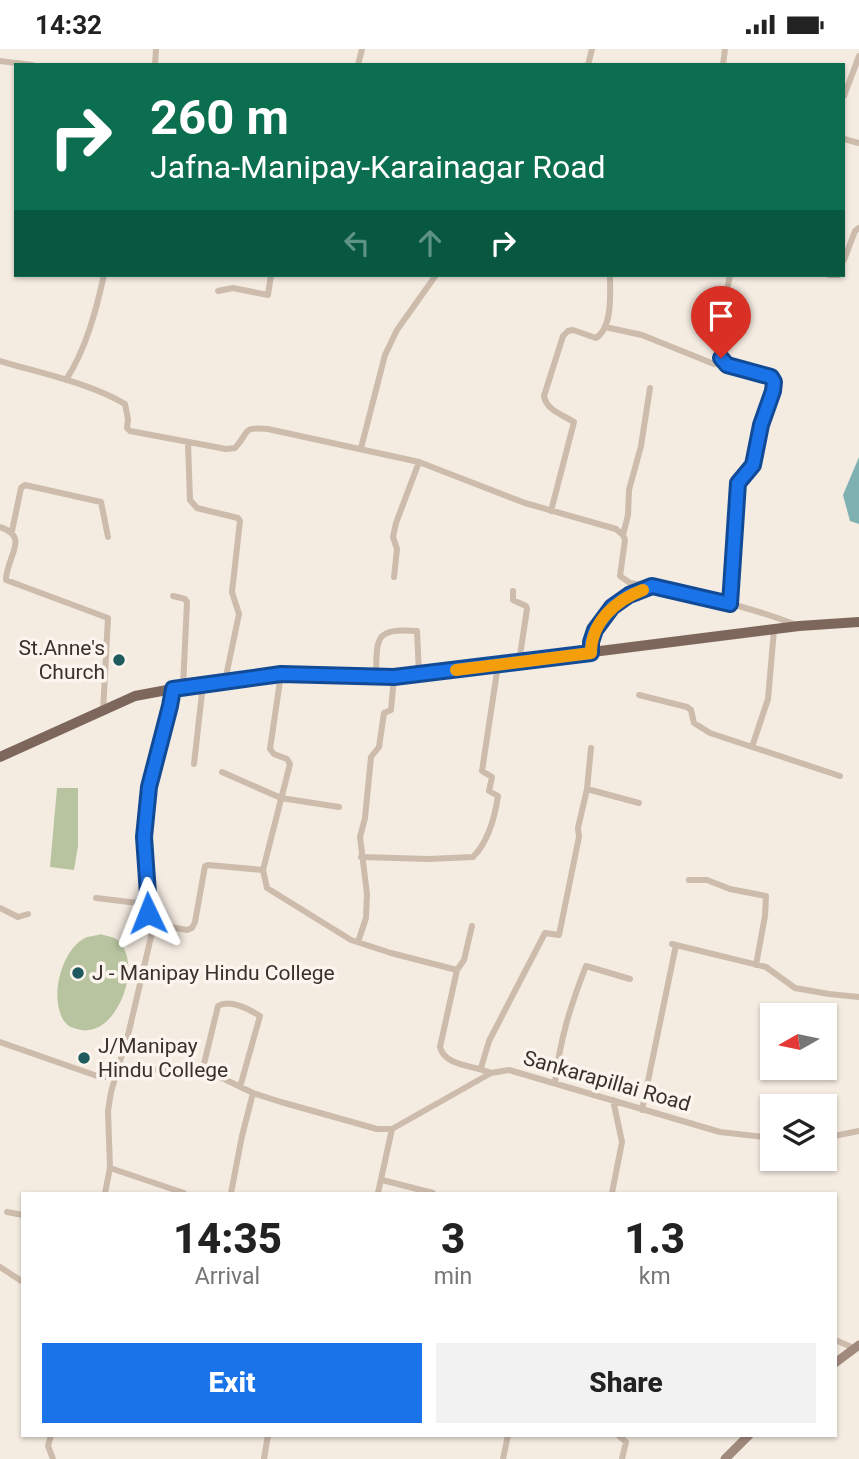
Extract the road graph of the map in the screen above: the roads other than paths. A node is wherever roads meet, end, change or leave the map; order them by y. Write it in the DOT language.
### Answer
graph roads {
  1 [pos="859,56"];
  2 [pos="845,93"];
  3 [pos="859,228"];
  4 [pos="845,257"];
  5 [pos="104,277"];
  6 [pos="271,277"];
  7 [pos="435,277"];
  8 [pos="610,277"];
  9 [pos="730,277"];
  10 [pos="218,291"];
  11 [pos="606,327"];
  12 [pos="0,361"];
  13 [pos="727,365"];
  14 [pos="66,380"];
  15 [pos="650,388"];
  16 [pos="188,443"];
  17 [pos="361,448"];
  18 [pos="419,462"];
  19 [pos="551,511"];
  20 [pos="0,527"];
  21 [pos="12,531"];
  22 [pos="623,535"];
  23 [pos="108,537"];
  24 [pos="394,577"];
  25 [pos="652,586"];
  26 [pos="513,591"];
  27 [pos="173,596"];
  28 [pos="730,604"];
  29 [pos="859,622"];
  30 [pos="799,626"];
  31 [pos="774,630"];
  32 [pos="591,653"];
  33 [pos="519,662"];
  34 [pos="498,665"];
  35 [pos="281,674"];
  36 [pos="419,674"];
  37 [pos="376,677"];
  38 [pos="394,677"];
  39 [pos="225,681"];
  40 [pos="203,684"];
  41 [pos="178,688"];
  42 [pos="639,695"];
  43 [pos="103,712"];
  44 [pos="752,747"];
  45 [pos="591,748"];
  46 [pos="0,757"];
  47 [pos="194,764"];
  48 [pos="222,772"];
  49 [pos="840,776"];
  50 [pos="587,789"];
  51 [pos="281,798"];
  52 [pos="639,803"];
  53 [pos="339,807"];
  54 [pos="361,857"];
  55 [pos="263,870"];
  56 [pos="689,880"];
  57 [pos="96,898"];
  58 [pos="143,905"];
  59 [pos="0,908"];
  60 [pos="28,914"];
  61 [pos="154,924"];
  62 [pos="472,926"];
  63 [pos="358,942"];
  64 [pos="756,965"];
  65 [pos="457,970"];
  66 [pos="630,979"];
  67 [pos="859,997"];
  68 [pos="0,1042"];
  69 [pos="481,1068"];
  70 [pos="202,1072"];
  71 [pos="491,1073"];
  72 [pos="116,1076"];
  73 [pos="555,1083"];
  74 [pos="240,1087"];
  75 [pos="253,1093"];
  76 [pos="613,1100"];
  77 [pos="642,1110"];
  78 [pos="392,1129"];
  79 [pos="859,1131"];
  80 [pos="837,1135"];
  81 [pos="760,1136"];
  82 [pos="110,1168"];
  83 [pos="382,1180"];
  84 [pos="105,1192"];
  85 [pos="181,1192"];
  86 [pos="231,1192"];
  87 [pos="378,1192"];
  88 [pos="429,1192"];
  89 [pos="612,1192"];
  90 [pos="7,1212"];
  91 [pos="21,1215"];
  92 [pos="0,1267"];
  93 [pos="21,1282"];
  94 [pos="837,1341"];
  95 [pos="857,1347"];
  96 [pos="837,1362"];
  97 [pos="50,1437"];
  98 [pos="268,1437"];
  99 [pos="508,1437"];
  100 [pos="620,1437"];
  101 [pos="747,1437"];
  102 [pos="53,1459"];
  103 [pos="264,1459"];
  104 [pos="503,1459"];
  105 [pos="622,1459"];
  106 [pos="725,1459"];
  1 -- 2 [label="street"];
  3 -- 4 [label="street"];
  5 -- 14 [label="street"];
  6 -- 10 [label="street"];
  7 -- 17 [label="street"];
  8 -- 11 [label="street"];
  9 -- 13 [label="street"];
  11 -- 13 [label="street"];
  11 -- 19 [label="street"];
  12 -- 14 [label="street"];
  13 -- 28 [label="street"];
  14 -- 16 [label="street"];
  15 -- 22 [label="street"];
  16 -- 17 [label="street"];
  16 -- 39 [label="street"];
  17 -- 18 [label="street"];
  18 -- 19 [label="street"];
  18 -- 24 [label="street"];
  19 -- 22 [label="street"];
  20 -- 21 [label="street"];
  21 -- 23 [label="street"];
  21 -- 43 [label="street"];
  22 -- 25 [label="street"];
  25 -- 28 [label="street"];
  25 -- 32 [label="street"];
  26 -- 33 [label="street"];
  27 -- 41 [label="street"];
  28 -- 30 [label="street"];
  29 -- 30 [label="main road"];
  30 -- 31 [label="main road"];
  31 -- 32 [label="main road"];
  31 -- 44 [label="street"];
  32 -- 33 [label="main road"];
  33 -- 34 [label="main road"];
  34 -- 36 [label="main road"];
  34 -- 54 [label="street"];
  35 -- 37 [label="main road"];
  35 -- 39 [label="main road"];
  35 -- 51 [label="street"];
  36 -- 37 [label="street"];
  36 -- 38 [label="main road"];
  37 -- 38 [label="main road"];
  38 -- 54 [label="street"];
  39 -- 40 [label="main road"];
  40 -- 41 [label="main road"];
  40 -- 47 [label="street"];
  41 -- 43 [label="main road"];
  41 -- 58 [label="street"];
  42 -- 44 [label="street"];
  43 -- 46 [label="main road"];
  44 -- 49 [label="street"];
  45 -- 50 [label="street"];
  48 -- 51 [label="street"];
  50 -- 52 [label="street"];
  50 -- 69 [label="street"];
  51 -- 53 [label="street"];
  51 -- 55 [label="street"];
  54 -- 63 [label="street"];
  55 -- 61 [label="street"];
  55 -- 63 [label="street"];
  56 -- 64 [label="street"];
  57 -- 58 [label="street"];
  58 -- 61 [label="street"];
  59 -- 60 [label="street"];
  61 -- 72 [label="street"];
  62 -- 65 [label="street"];
  63 -- 65 [label="street"];
  64 -- 67 [label="street"];
  64 -- 77 [label="street"];
  65 -- 69 [label="street"];
  66 -- 73 [label="street"];
  68 -- 72 [label="street"];
  69 -- 71 [label="street"];
  70 -- 72 [label="street"];
  70 -- 74 [label="street"];
  70 -- 74 [label="street"];
  71 -- 73 [label="street, Sankarapillai Road"];
  71 -- 78 [label="street, Sankarapillai Road"];
  72 -- 82 [label="street"];
  73 -- 76 [label="street, Sankarapillai Road"];
  74 -- 75 [label="street"];
  75 -- 78 [label="street"];
  75 -- 86 [label="street"];
  76 -- 77 [label="street, Sankarapillai Road"];
  76 -- 89 [label="street"];
  77 -- 81 [label="street, Sankarapillai Road"];
  78 -- 83 [label="street"];
  79 -- 80 [label="street"];
  82 -- 84 [label="street"];
  82 -- 85 [label="street"];
  83 -- 87 [label="street"];
  83 -- 88 [label="street"];
  90 -- 91 [label="street"];
  92 -- 93 [label="street"];
  94 -- 95 [label="street"];
  95 -- 96 [label="main road"];
  97 -- 102 [label="street"];
  98 -- 103 [label="street"];
  99 -- 104 [label="street"];
  100 -- 105 [label="street"];
  101 -- 106 [label="main road"];
}
